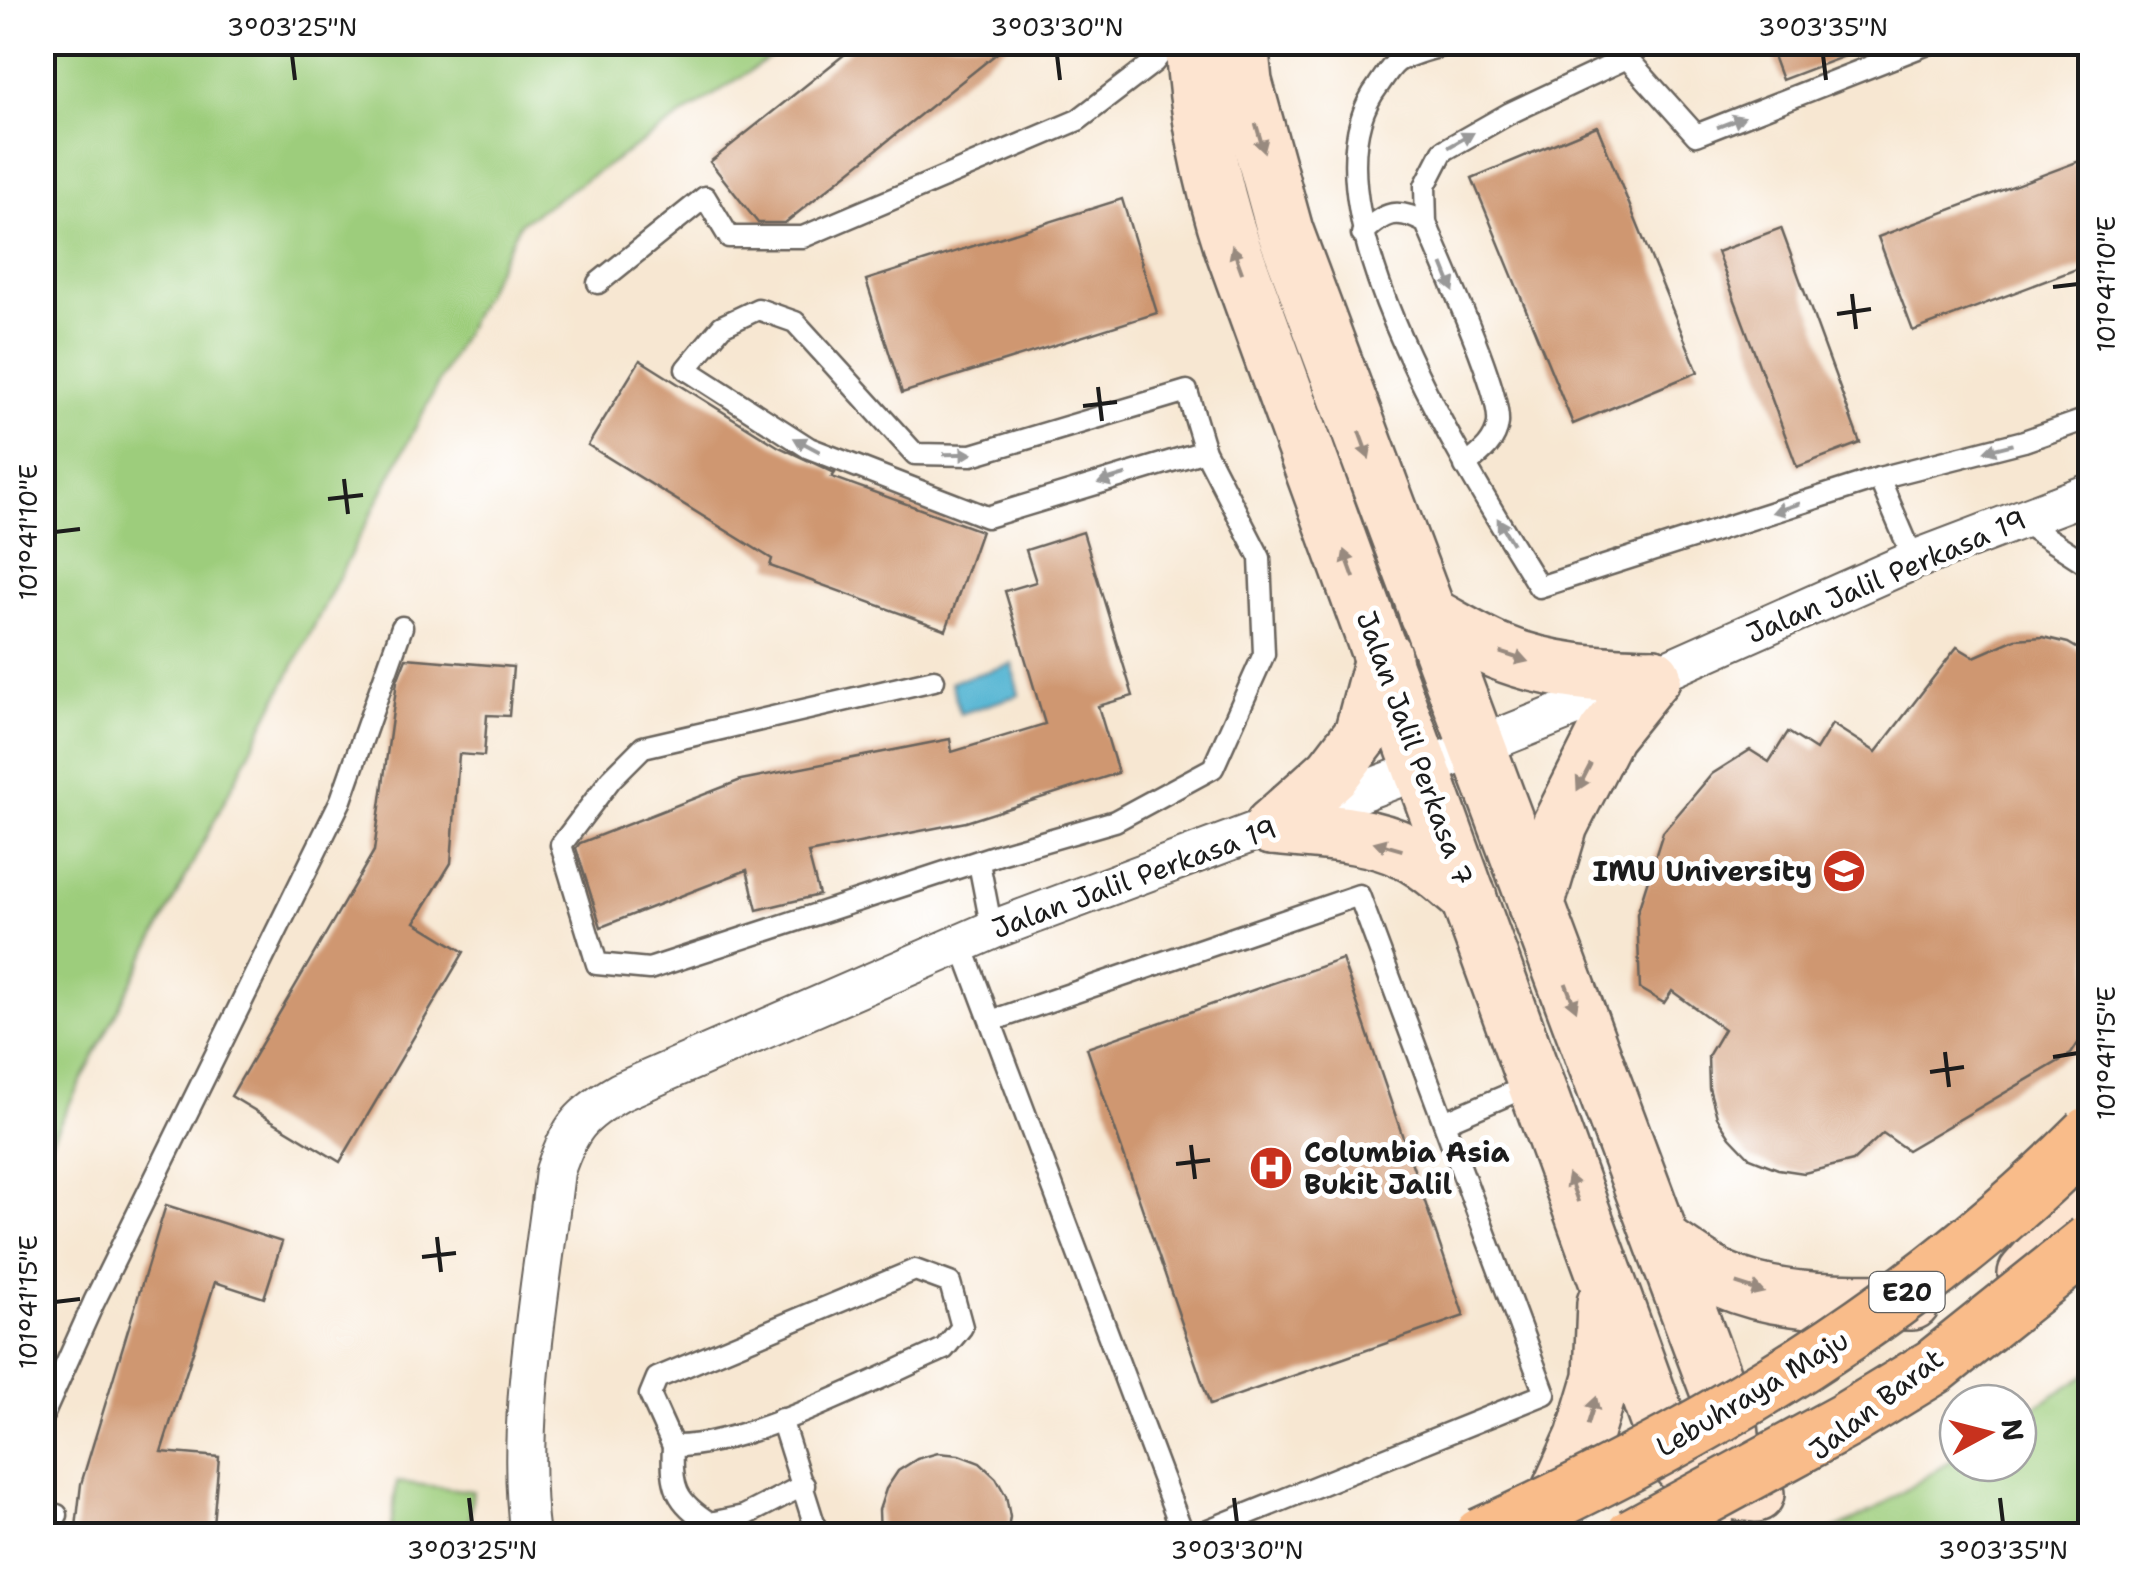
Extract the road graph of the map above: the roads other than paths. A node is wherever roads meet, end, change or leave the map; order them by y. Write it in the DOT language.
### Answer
graph roads {
  1 [pos="1170,42"];
  2 [pos="1193,42"];
  3 [pos="1240,42"];
  4 [pos="1455,42"];
  5 [pos="1932,42"];
  6 [pos="1426,223"];
  7 [pos="1362,234"];
  8 [pos="598,283"];
  9 [pos="2090,418"];
  10 [pos="1205,452"];
  11 [pos="1465,466"];
  12 [pos="1879,478"];
  13 [pos="2090,493"];
  14 [pos="2019,520"];
  15 [pos="1914,560"];
  16 [pos="2090,566"];
  17 [pos="1427,614"];
  18 [pos="402,627"];
  19 [pos="1383,655"];
  20 [pos="1653,676"];
  21 [pos="934,680"];
  22 [pos="1476,747"];
  23 [pos="1422,770"];
  24 [pos="1272,827"];
  25 [pos="978,863"];
  26 [pos="1469,898"];
  27 [pos="1536,906"];
  28 [pos="977,936"];
  29 [pos="991,1021"];
  30 [pos="1535,1084"];
  31 [pos="1444,1122"];
  32 [pos="2090,1134"];
  33 [pos="2090,1202"];
  34 [pos="2090,1242"];
  35 [pos="1664,1244"];
  36 [pos="1606,1280"];
  37 [pos="1912,1302"];
  38 [pos="1728,1416"];
  39 [pos="42,1418"];
  40 [pos="781,1419"];
  41 [pos="673,1446"];
  42 [pos="1668,1446"];
  43 [pos="804,1485"];
  44 [pos="1555,1501"];
  45 [pos="1714,1516"];
  46 [pos="530,1536"];
  47 [pos="818,1536"];
  48 [pos="1184,1536"];
  49 [pos="1194,1536"];
  50 [pos="1471,1536"];
  51 [pos="1481,1536"];
  52 [pos="1633,1536"];
  1 -- 8 [label="lane"];
  19 -- 2 [label="street, Jalan Jalil Perkasa 7, one-way"];
  3 -- 17 [label="street, Jalan Jalil Perkasa 7, one-way"];
  4 -- 7 [label="lane"];
  6 -- 5 [label="lane, one-way"];
  6 -- 7 [label="lane"];
  6 -- 11 [label="lane, one-way"];
  7 -- 11 [label="lane"];
  9 -- 12 [label="lane, one-way"];
  10 -- 10 [label="lane, one-way"];
  10 -- 25 [label="lane"];
  12 -- 11 [label="lane, one-way"];
  12 -- 15 [label="lane"];
  13 -- 14 [label="street, Jalan Jalil Perkasa 19"];
  14 -- 15 [label="street, Jalan Jalil Perkasa 19"];
  14 -- 16 [label="lane"];
  15 -- 20 [label="street, Jalan Jalil Perkasa 19"];
  17 -- 20 [label="street, one-way"];
  17 -- 22 [label="street, Jalan Jalil Perkasa 7"];
  18 -- 39 [label="lane"];
  19 -- 23 [label="street, Jalan Jalil Perkasa 7"];
  19 -- 24 [label="street"];
  20 -- 22 [label="street, Jalan Jalil Perkasa 19"];
  20 -- 27 [label="street, one-way"];
  21 -- 25 [label="lane"];
  22 -- 23 [label="street, Jalan Jalil Perkasa 19"];
  22 -- 27 [label="street, Jalan Jalil Perkasa 7"];
  23 -- 24 [label="street, Jalan Jalil Perkasa 19"];
  23 -- 26 [label="street, Jalan Jalil Perkasa 7"];
  26 -- 24 [label="street, one-way"];
  24 -- 28 [label="street, Jalan Jalil Perkasa 19"];
  25 -- 28 [label="lane"];
  26 -- 30 [label="street, Jalan Jalil Perkasa 7"];
  27 -- 35 [label="street, Jalan Jalil Perkasa 7, one-way"];
  28 -- 29 [label="lane"];
  28 -- 46 [label="street, Jalan Jalil Perkasa 19"];
  29 -- 31 [label="lane"];
  29 -- 48 [label="lane"];
  30 -- 31 [label="lane"];
  36 -- 30 [label="street, Jalan Jalil Perkasa 7, one-way"];
  31 -- 49 [label="lane"];
  32 -- 37 [label="street"];
  32 -- 51 [label="highway, Lebuhraya Maju / E20, bridge"];
  33 -- 45 [label="street, Jalan Barat"];
  34 -- 52 [label="highway, E20, bridge"];
  35 -- 37 [label="street, one-way"];
  35 -- 38 [label="street, Jalan Jalil Perkasa 7"];
  36 -- 42 [label="street, Jalan Jalil Perkasa 7"];
  44 -- 36 [label="street, one-way"];
  37 -- 38 [label="street"];
  38 -- 42 [label="street"];
  38 -- 45 [label="street, Jalan Jalil Perkasa 7"];
  40 -- 41 [label="lane"];
  40 -- 41 [label="lane"];
  40 -- 43 [label="lane"];
  41 -- 43 [label="lane"];
  42 -- 44 [label="street"];
  42 -- 45 [label="street"];
  43 -- 47 [label="lane"];
  44 -- 50 [label="street"];
}
